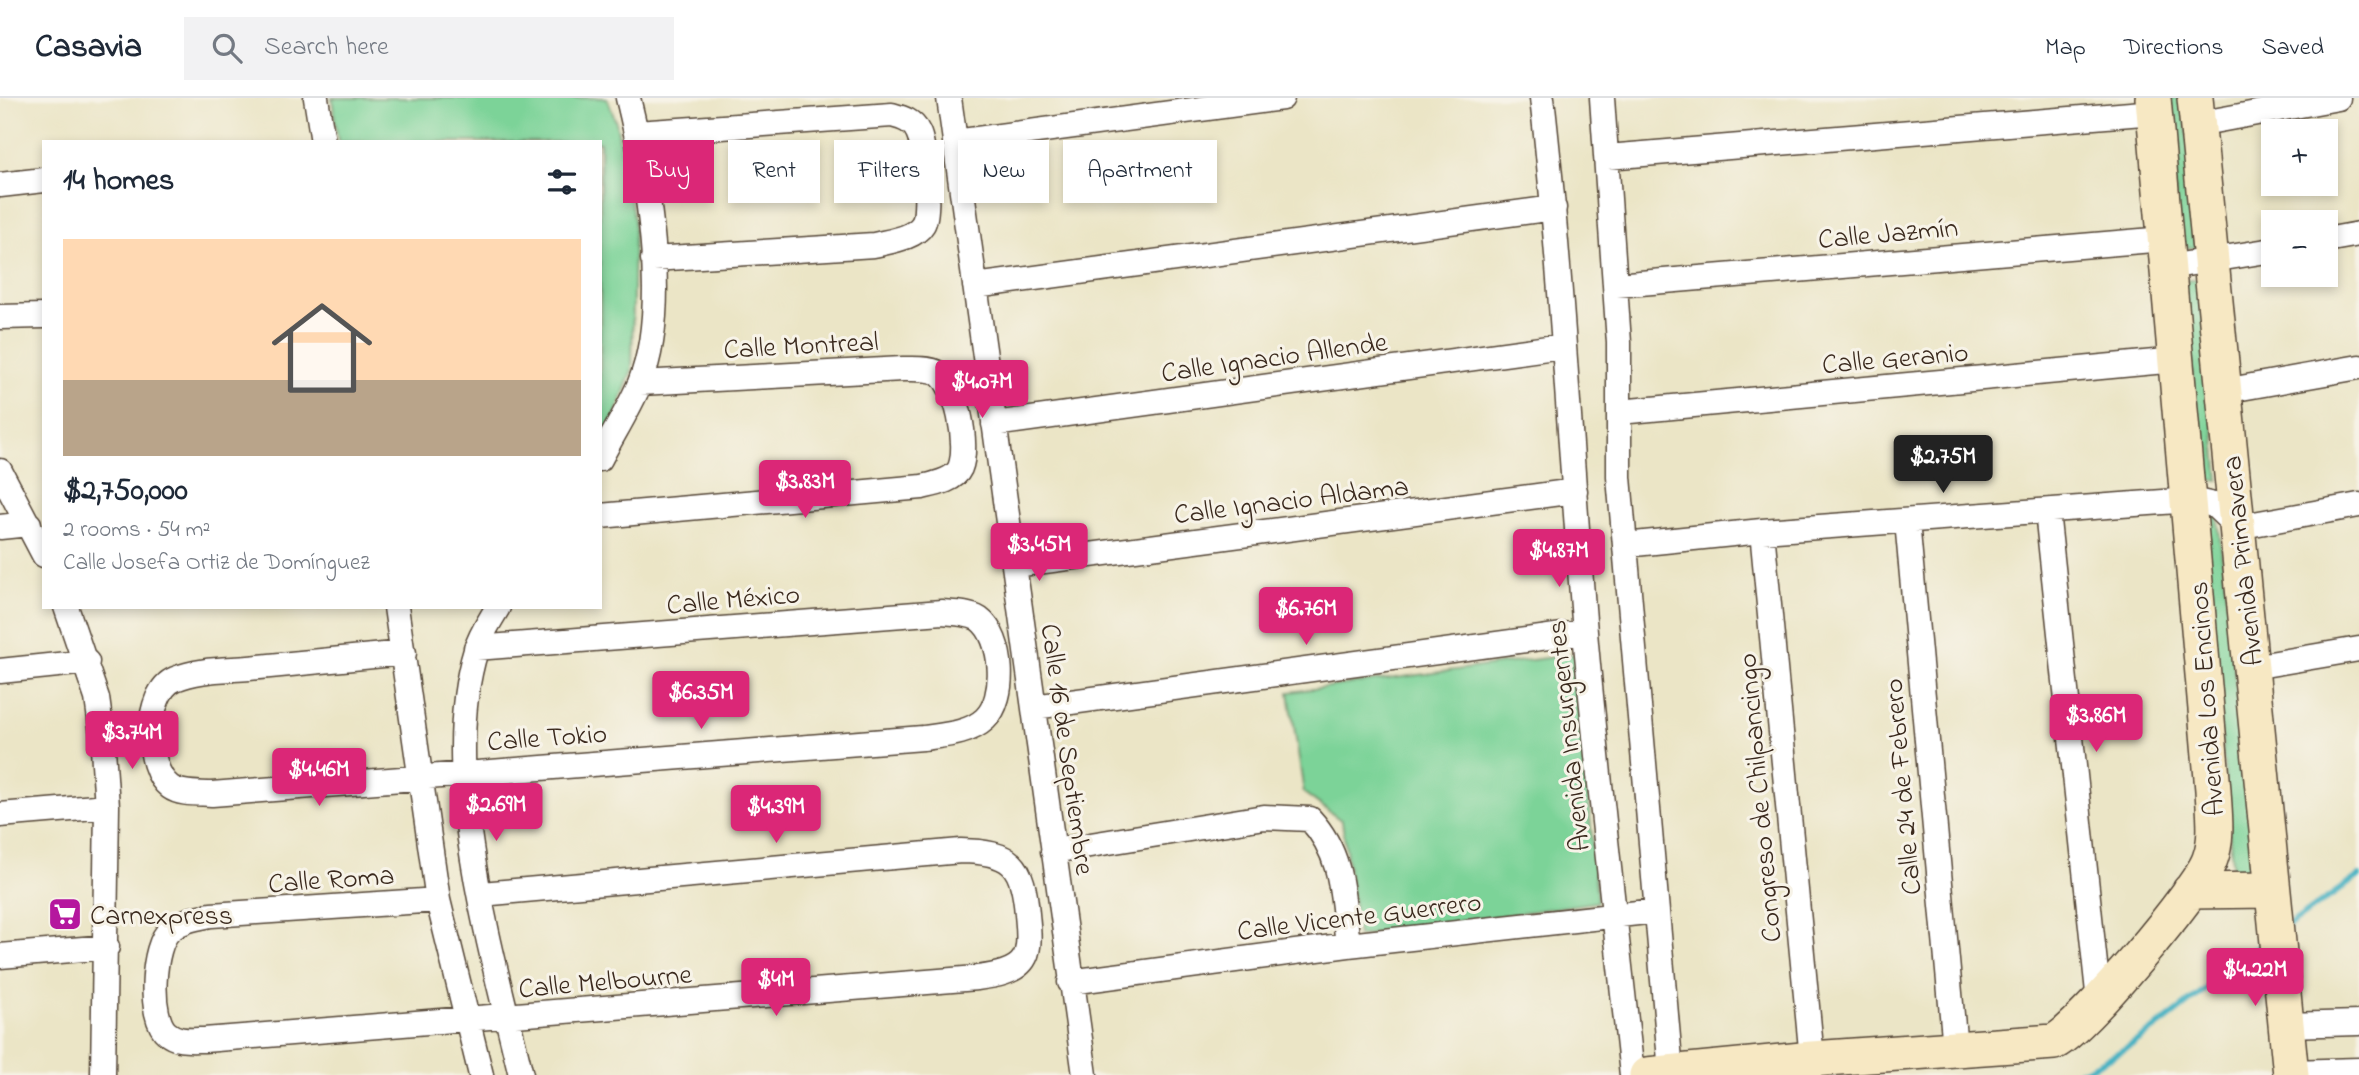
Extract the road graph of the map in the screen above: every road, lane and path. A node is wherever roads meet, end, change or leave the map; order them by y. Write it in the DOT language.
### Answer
graph roads {
  1 [pos="316,98"];
  2 [pos="628,98"];
  3 [pos="949,98"];
  4 [pos="1282,98"];
  5 [pos="1542,98"];
  6 [pos="1602,98"];
  7 [pos="2338,98"];
  8 [pos="2154,105"];
  9 [pos="2196,111"];
  10 [pos="636,134"];
  11 [pos="323,140"];
  12 [pos="955,142"];
  13 [pos="1607,157"];
  14 [pos="42,180"];
  15 [pos="0,185"];
  16 [pos="1554,208"];
  17 [pos="2359,234"];
  18 [pos="2338,238"];
  19 [pos="2261,252"];
  20 [pos="2167,253"];
  21 [pos="653,259"];
  22 [pos="2211,262"];
  23 [pos="1616,285"];
  24 [pos="975,286"];
  25 [pos="42,316"];
  26 [pos="0,317"];
  27 [pos="1562,346"];
  28 [pos="2176,360"];
  29 [pos="2359,367"];
  30 [pos="640,383"];
  31 [pos="2224,391"];
  32 [pos="1619,412"];
  33 [pos="994,424"];
  34 [pos="602,455"];
  35 [pos="0,471"];
  36 [pos="1575,491"];
  37 [pos="2191,500"];
  38 [pos="2359,505"];
  39 [pos="2047,511"];
  40 [pos="602,516"];
  41 [pos="1907,521"];
  42 [pos="29,524"];
  43 [pos="0,527"];
  44 [pos="2237,527"];
  45 [pos="1762,531"];
  46 [pos="1625,545"];
  47 [pos="42,551"];
  48 [pos="1014,565"];
  49 [pos="67,609"];
  50 [pos="396,609"];
  51 [pos="497,609"];
  52 [pos="989,631"];
  53 [pos="1586,632"];
  54 [pos="476,648"];
  55 [pos="2359,649"];
  56 [pos="404,653"];
  57 [pos="87,662"];
  58 [pos="2252,667"];
  59 [pos="0,671"];
  60 [pos="1034,707"];
  61 [pos="461,772"];
  62 [pos="422,776"];
  63 [pos="107,806"];
  64 [pos="0,815"];
  65 [pos="1053,851"];
  66 [pos="2190,891"];
  67 [pos="481,894"];
  68 [pos="2271,895"];
  69 [pos="438,900"];
  70 [pos="1656,911"];
  71 [pos="1615,915"];
  72 [pos="1348,945"];
  73 [pos="107,947"];
  74 [pos="0,956"];
  75 [pos="1070,982"];
  76 [pos="2099,1002"];
  77 [pos="508,1018"];
  78 [pos="466,1021"];
  79 [pos="2359,1023"];
  80 [pos="2286,1025"];
  81 [pos="204,1040"];
  82 [pos="1955,1048"];
  83 [pos="1812,1059"];
  84 [pos="2359,1070"];
  85 [pos="2290,1073"];
  86 [pos="1659,1074"];
  87 [pos="103,1075"];
  88 [pos="481,1075"];
  89 [pos="521,1075"];
  90 [pos="1085,1075"];
  91 [pos="1632,1075"];
  1 -- 11 [label="street"];
  2 -- 10 [label="street"];
  3 -- 12 [label="street, Calle 16 de Septiembre"];
  4 -- 12 [label="street"];
  5 -- 16 [label="street, Avenida Insurgentes"];
  6 -- 13 [label="street"];
  7 -- 9 [label="street"];
  8 -- 13 [label="street"];
  8 -- 20 [label="street, Avenida Primavera"];
  9 -- 22 [label="street, Avenida Primavera"];
  10 -- 21 [label="street"];
  10 -- 21 [label="street"];
  12 -- 24 [label="street, Calle 16 de Septiembre"];
  13 -- 23 [label="street"];
  14 -- 15 [label="street"];
  16 -- 24 [label="street"];
  16 -- 27 [label="street, Avenida Insurgentes"];
  17 -- 18 [label="street"];
  19 -- 22 [label="street, Calle Jazmín"];
  20 -- 22 [label="street, Calle Jazmín"];
  20 -- 23 [label="street, Calle Jazmín"];
  20 -- 28 [label="street, Avenida Primavera"];
  21 -- 30 [label="street"];
  22 -- 31 [label="street, Avenida Primavera"];
  23 -- 32 [label="street"];
  24 -- 33 [label="street, Calle 16 de Septiembre"];
  25 -- 26 [label="street"];
  27 -- 33 [label="street, Calle Ignacio Allende"];
  27 -- 36 [label="street, Avenida Insurgentes"];
  28 -- 32 [label="street, Calle Geranio"];
  28 -- 37 [label="street, Avenida Primavera"];
  29 -- 31 [label="street"];
  30 -- 34 [label="street"];
  30 -- 40 [label="street, Calle Montreal"];
  31 -- 44 [label="street, Avenida Primavera"];
  32 -- 46 [label="street"];
  33 -- 48 [label="street, Calle 16 de Septiembre"];
  35 -- 42 [label="street"];
  36 -- 48 [label="street, Calle Ignacio Aldama"];
  36 -- 53 [label="street, Avenida Insurgentes"];
  37 -- 39 [label="street"];
  37 -- 44 [label="street"];
  37 -- 66 [label="street, Avenida Los Encinos"];
  38 -- 44 [label="street"];
  39 -- 41 [label="street"];
  39 -- 76 [label="street"];
  41 -- 45 [label="street"];
  41 -- 82 [label="street, Calle 24 de Febrero"];
  42 -- 43 [label="street"];
  42 -- 47 [label="street"];
  44 -- 58 [label="street, Avenida Primavera"];
  45 -- 46 [label="street"];
  45 -- 83 [label="street, Congreso de Chilpancingo"];
  46 -- 70 [label="street"];
  48 -- 60 [label="street, Calle 16 de Septiembre"];
  49 -- 57 [label="street"];
  50 -- 56 [label="street"];
  51 -- 54 [label="street"];
  52 -- 54 [label="street, Calle México"];
  52 -- 61 [label="street, Calle Tokio"];
  53 -- 60 [label="street"];
  53 -- 71 [label="street, Avenida Insurgentes"];
  54 -- 61 [label="street"];
  55 -- 58 [label="street"];
  56 -- 62 [label="street"];
  56 -- 62 [label="street, Calle Tokio"];
  57 -- 59 [label="street"];
  57 -- 63 [label="street"];
  58 -- 68 [label="street, Avenida Primavera"];
  60 -- 65 [label="street, Calle 16 de Septiembre"];
  61 -- 62 [label="street, Calle Tokio"];
  61 -- 67 [label="street"];
  62 -- 69 [label="street"];
  63 -- 64 [label="street"];
  63 -- 73 [label="street"];
  65 -- 72 [label="street"];
  65 -- 75 [label="street, Calle 16 de Septiembre"];
  66 -- 68 [label="street"];
  66 -- 76 [label="street, Avenida Los Encinos"];
  67 -- 77 [label="street"];
  67 -- 77 [label="street, Calle Melbourne"];
  68 -- 80 [label="street, Avenida Primavera"];
  69 -- 78 [label="street"];
  69 -- 81 [label="street, Calle Roma"];
  70 -- 71 [label="street, Calle Vicente Guerrero"];
  70 -- 86 [label="street"];
  71 -- 72 [label="street, Calle Vicente Guerrero"];
  71 -- 91 [label="street, Avenida Insurgentes"];
  72 -- 75 [label="street, Calle Vicente Guerrero"];
  73 -- 74 [label="street"];
  73 -- 87 [label="street"];
  75 -- 90 [label="street, Calle 16 de Septiembre"];
  76 -- 82 [label="street, Avenida Los Encinos"];
  77 -- 78 [label="street, Calle Melbourne"];
  77 -- 89 [label="street"];
  78 -- 81 [label="street, Calle Melbourne"];
  78 -- 88 [label="street"];
  79 -- 80 [label="street"];
  80 -- 85 [label="street, Avenida Primavera"];
  82 -- 83 [label="street, Avenida Los Encinos"];
  83 -- 86 [label="street, Avenida Los Encinos"];
  84 -- 85 [label="street"];
}
